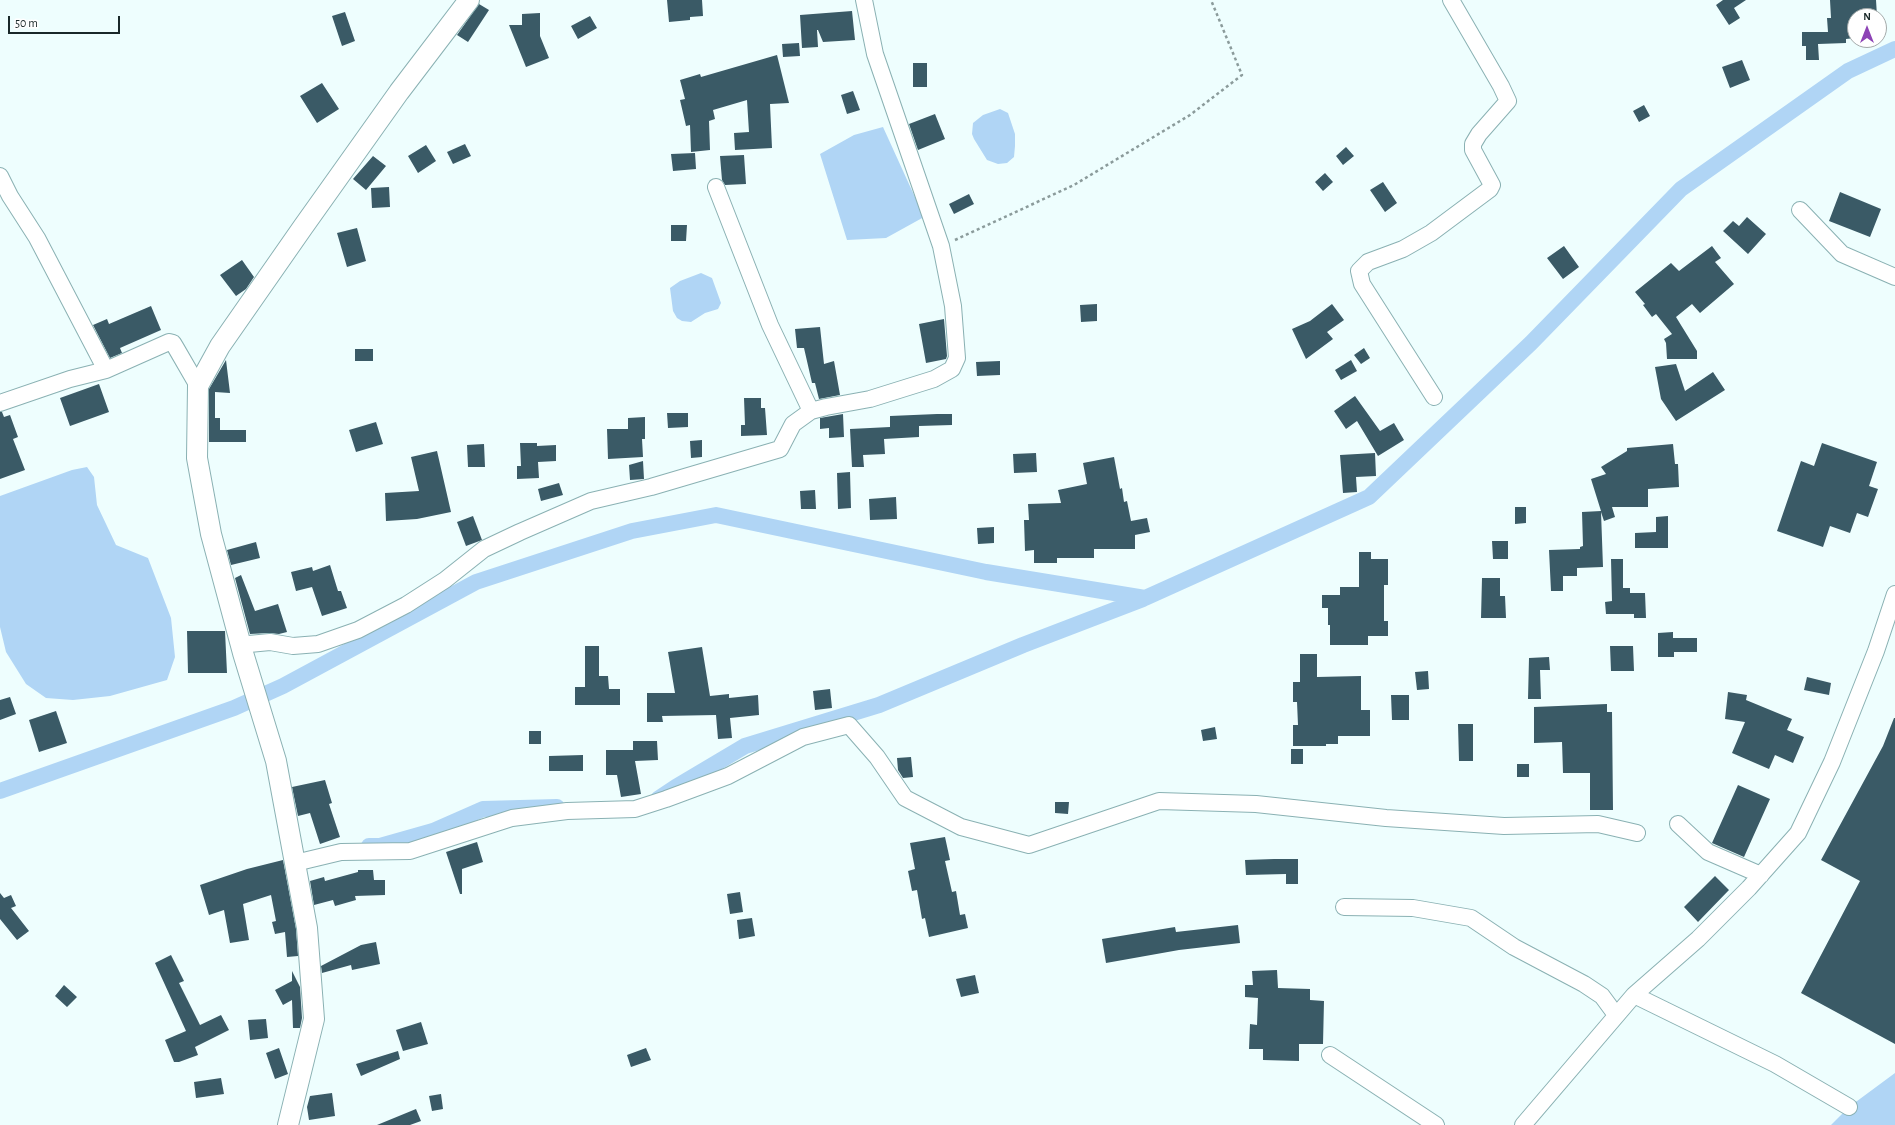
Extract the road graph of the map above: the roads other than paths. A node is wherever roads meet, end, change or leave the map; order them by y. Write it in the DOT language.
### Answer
graph roads {
  1 [pos="469,0"];
  2 [pos="864,0"];
  3 [pos="1451,0"];
  4 [pos="0,176"];
  5 [pos="716,187"];
  6 [pos="1800,210"];
  7 [pos="1895,277"];
  8 [pos="106,370"];
  9 [pos="198,386"];
  10 [pos="1434,397"];
  11 [pos="0,403"];
  12 [pos="811,411"];
  13 [pos="1895,594"];
  14 [pos="242,651"];
  15 [pos="1678,824"];
  16 [pos="1637,833"];
  17 [pos="295,863"];
  18 [pos="1761,874"];
  19 [pos="1344,907"];
  20 [pos="1634,995"];
  21 [pos="1616,1015"];
  22 [pos="1330,1055"];
  23 [pos="1848,1107"];
  24 [pos="288,1125"];
  25 [pos="1436,1125"];
  26 [pos="1523,1125"];
  1 -- 9 [label="main road"];
  2 -- 12 [label="street"];
  3 -- 10 [label="street"];
  4 -- 8 [label="street"];
  5 -- 12 [label="street"];
  6 -- 7 [label="street"];
  8 -- 9 [label="street"];
  8 -- 11 [label="street"];
  9 -- 14 [label="main road"];
  12 -- 14 [label="street"];
  13 -- 18 [label="street"];
  14 -- 17 [label="main road"];
  15 -- 18 [label="street"];
  16 -- 17 [label="street"];
  17 -- 24 [label="main road"];
  18 -- 20 [label="street"];
  19 -- 21 [label="street"];
  20 -- 21 [label="street"];
  20 -- 23 [label="street"];
  21 -- 26 [label="street"];
  22 -- 25 [label="street"];
}
